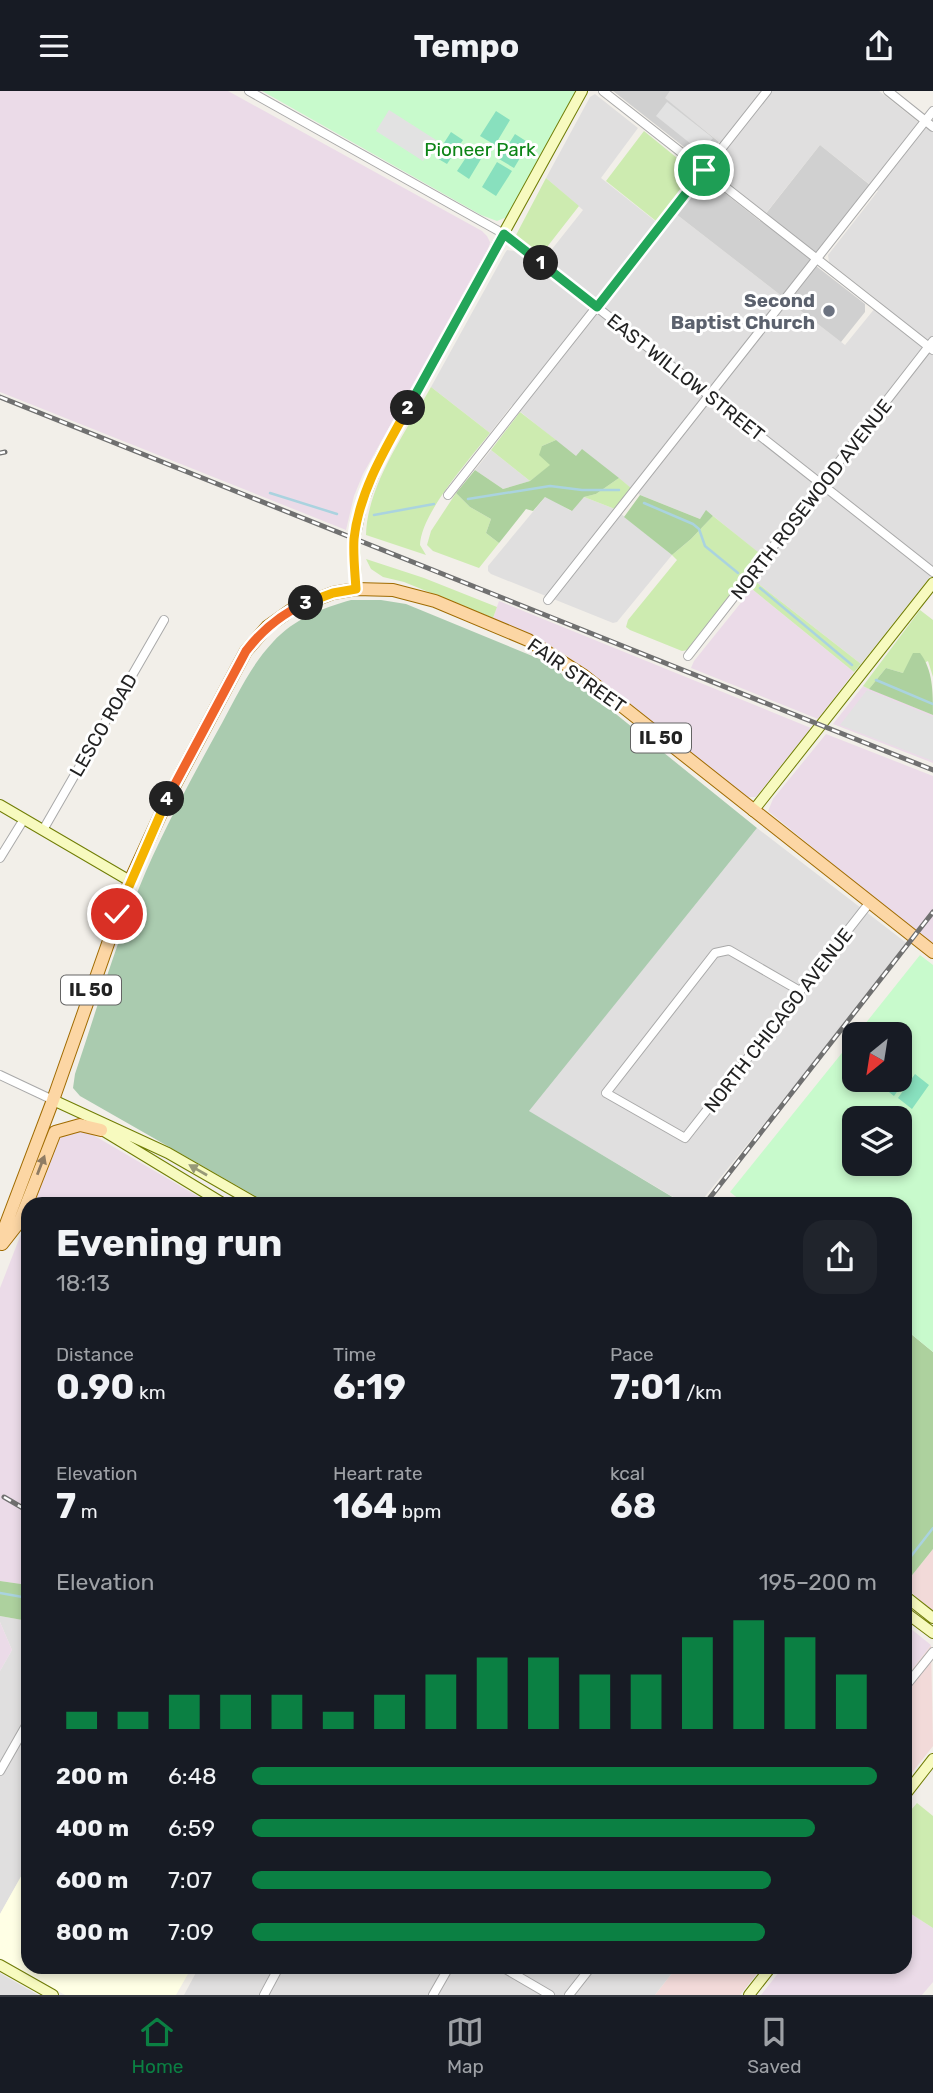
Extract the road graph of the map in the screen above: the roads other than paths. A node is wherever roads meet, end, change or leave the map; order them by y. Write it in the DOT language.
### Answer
graph roads {
  1 [pos="249,91"];
  2 [pos="582,91"];
  3 [pos="603,91"];
  4 [pos="767,91"];
  5 [pos="888,91"];
  6 [pos="933,111"];
  7 [pos="925,120"];
  8 [pos="933,127"];
  9 [pos="704,170"];
  10 [pos="504,234"];
  11 [pos="816,259"];
  12 [pos="597,307"];
  13 [pos="932,346"];
  14 [pos="709,395"];
  15 [pos="822,485"];
  16 [pos="448,495"];
  17 [pos="933,572"];
  18 [pos="933,583"];
  19 [pos="356,589"];
  20 [pos="548,600"];
  21 [pos="164,620"];
  22 [pos="688,656"];
  23 [pos="0,805"];
  24 [pos="753,811"];
  25 [pos="24,819"];
  26 [pos="43,830"];
  27 [pos="0,858"];
  28 [pos="130,881"];
  29 [pos="870,902"];
  30 [pos="933,953"];
  31 [pos="800,991"];
  32 [pos="0,1075"];
  33 [pos="53,1100"];
  34 [pos="101,1130"];
  35 [pos="29,1197"];
  36 [pos="213,1197"];
  37 [pos="245,1197"];
  38 [pos="21,1218"];
  39 [pos="0,1240"];
  40 [pos="0,1247"];
  41 [pos="912,1602"];
  42 [pos="912,1617"];
  43 [pos="933,1618"];
  44 [pos="933,1633"];
  45 [pos="933,1652"];
  46 [pos="912,1678"];
  47 [pos="21,1734"];
  48 [pos="933,1759"];
  49 [pos="0,1771"];
  50 [pos="912,1785"];
  51 [pos="0,1965"];
  52 [pos="275,1974"];
  53 [pos="445,1974"];
  54 [pos="514,1974"];
  55 [pos="586,1974"];
  56 [pos="766,1974"];
  57 [pos="53,1995"];
  58 [pos="264,1995"];
  59 [pos="433,1995"];
  60 [pos="550,1995"];
  61 [pos="569,1995"];
  62 [pos="749,1995"];
  1 -- 10 [label="street, EAST WILLOW STREET"];
  2 -- 10 [label="main road"];
  3 -- 9 [label="street"];
  4 -- 9 [label="street"];
  5 -- 7 [label="street"];
  6 -- 7 [label="street"];
  7 -- 8 [label="street"];
  7 -- 11 [label="street"];
  9 -- 11 [label="street"];
  9 -- 12 [label="street"];
  10 -- 12 [label="street, EAST WILLOW STREET"];
  10 -- 19 [label="main road"];
  11 -- 13 [label="street"];
  11 -- 14 [label="street"];
  12 -- 14 [label="street, EAST WILLOW STREET"];
  12 -- 16 [label="street"];
  13 -- 15 [label="street, NORTH ROSEWOOD AVENUE"];
  14 -- 15 [label="street, EAST WILLOW STREET"];
  14 -- 20 [label="street"];
  15 -- 17 [label="street, EAST WILLOW STREET"];
  15 -- 22 [label="street, NORTH ROSEWOOD AVENUE"];
  18 -- 24 [label="main road"];
  19 -- 24 [label="main road, FAIR STREET / IL 50"];
  19 -- 28 [label="main road, IL 50"];
  21 -- 26 [label="street, LESCO ROAD"];
  23 -- 25 [label="main road"];
  24 -- 29 [label="main road, FAIR STREET / IL 50"];
  25 -- 26 [label="main road"];
  25 -- 27 [label="street"];
  26 -- 28 [label="main road"];
  28 -- 33 [label="main road, IL 50"];
  29 -- 30 [label="main road, FAIR STREET / IL 50"];
  29 -- 31 [label="street, NORTH CHICAGO AVENUE"];
  31 -- 31 [label="street, NORTH CHICAGO AVENUE"];
  32 -- 33 [label="street"];
  33 -- 34 [label="main road"];
  37 -- 33 [label="main road, one-way"];
  33 -- 39 [label="main road, IL 50"];
  35 -- 34 [label="main road, one-way"];
  34 -- 36 [label="main road"];
  40 -- 38 [label="main road, one-way"];
  41 -- 43 [label="main road"];
  42 -- 44 [label="main road"];
  45 -- 46 [label="street"];
  47 -- 49 [label="street"];
  48 -- 50 [label="main road"];
  51 -- 57 [label="main road"];
  52 -- 58 [label="street"];
  53 -- 59 [label="street"];
  54 -- 60 [label="street"];
  55 -- 61 [label="street"];
  56 -- 62 [label="main road"];
}
